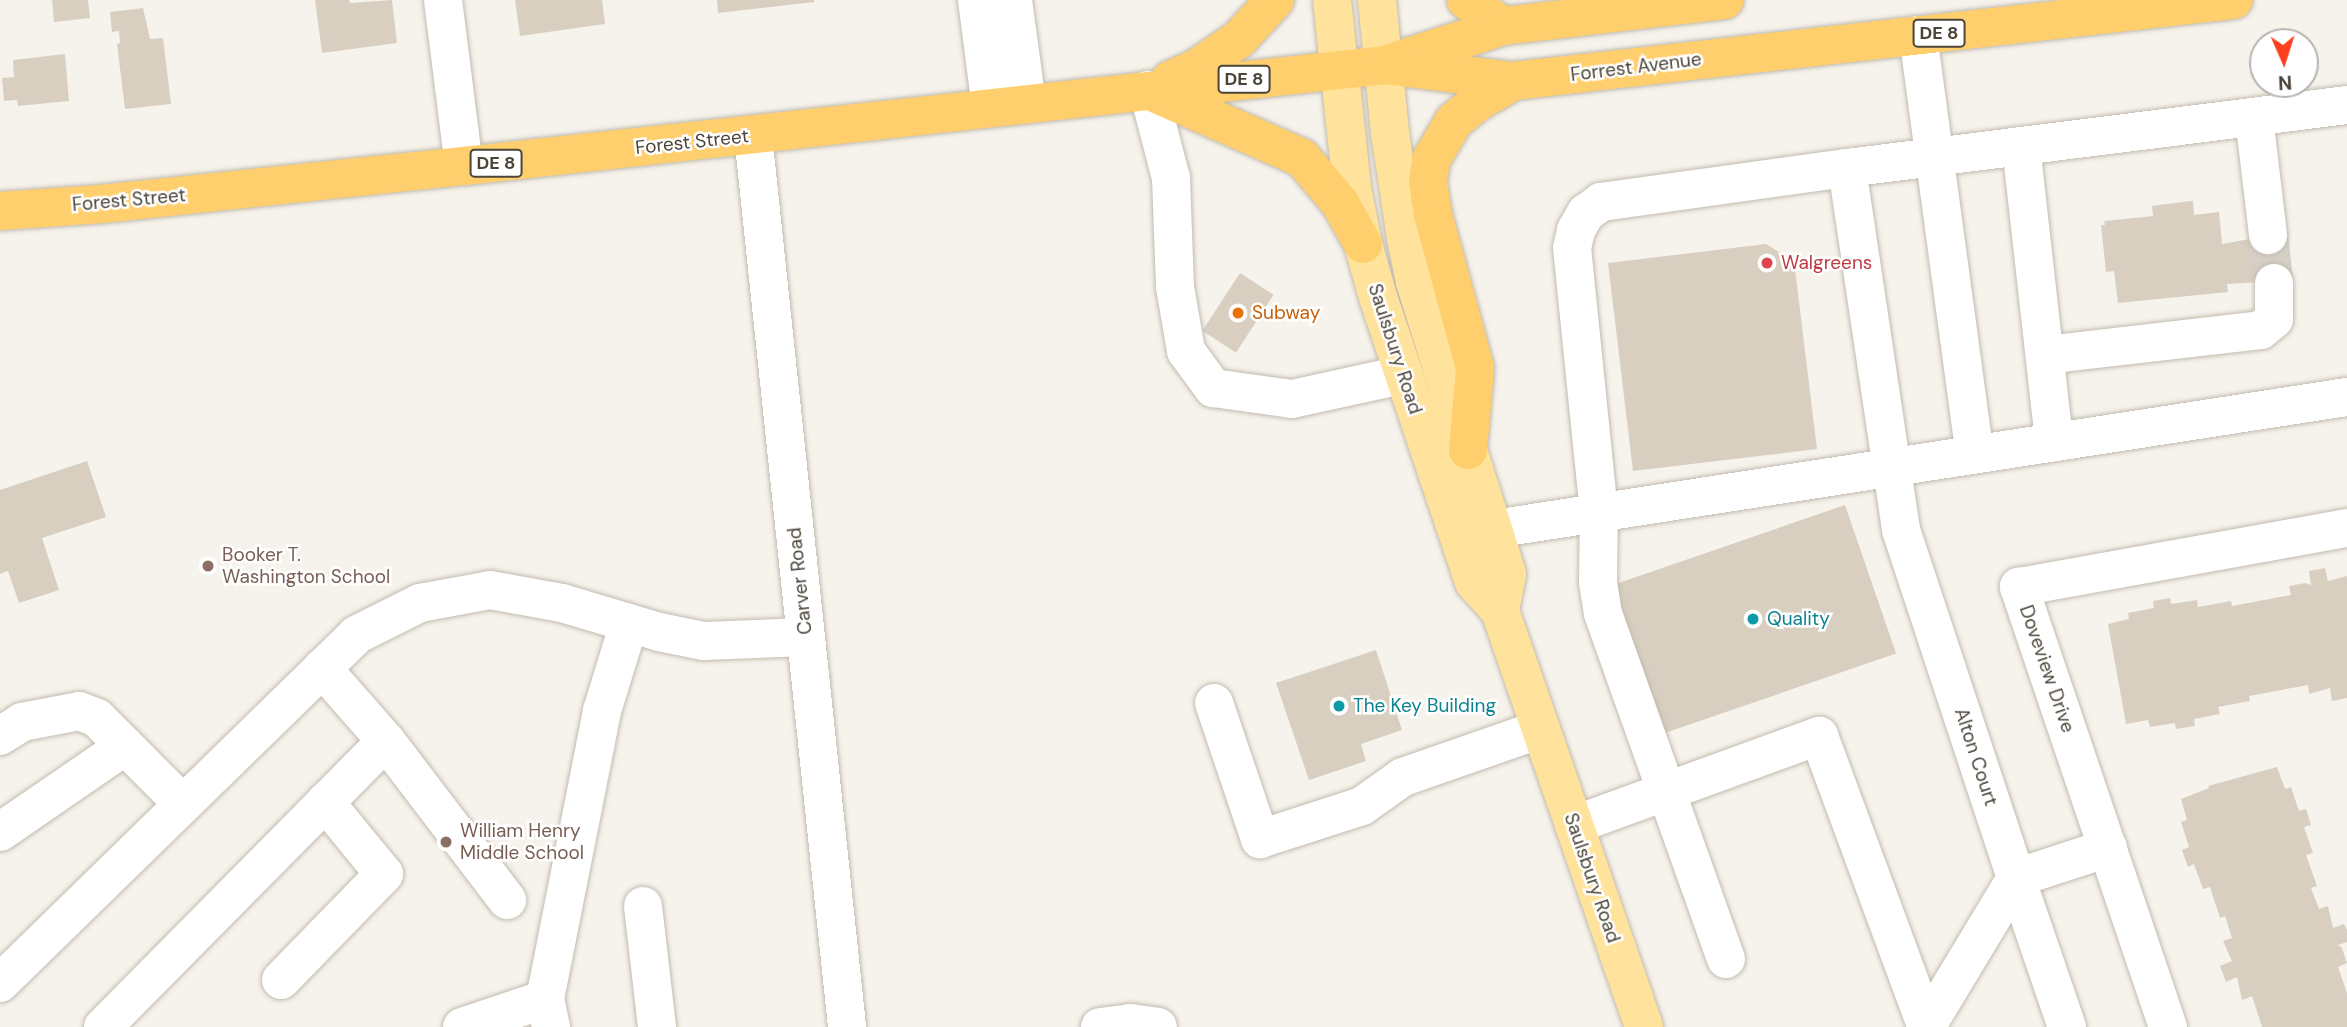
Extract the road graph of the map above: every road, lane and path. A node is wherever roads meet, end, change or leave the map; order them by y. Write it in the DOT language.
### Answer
graph roads {
  1 [pos="443,0"];
  2 [pos="977,0"];
  3 [pos="1013,0"];
  4 [pos="1275,0"];
  5 [pos="1332,0"];
  6 [pos="1377,0"];
  7 [pos="1466,0"];
  8 [pos="1724,0"];
  9 [pos="2233,0"];
  10 [pos="1503,26"];
  11 [pos="1918,35"];
  12 [pos="1384,65"];
  13 [pos="1340,70"];
  14 [pos="1513,81"];
  15 [pos="1148,90"];
  16 [pos="2347,105"];
  17 [pos="1009,106"];
  18 [pos="2254,117"];
  19 [pos="753,135"];
  20 [pos="2021,146"];
  21 [pos="1934,157"];
  22 [pos="464,166"];
  23 [pos="1847,169"];
  24 [pos="0,211"];
  25 [pos="2268,235"];
  26 [pos="1363,244"];
  27 [pos="2274,283"];
  28 [pos="2045,355"];
  29 [pos="1402,375"];
  30 [pos="2347,397"];
  31 [pos="2054,442"];
  32 [pos="1468,450"];
  33 [pos="1975,454"];
  34 [pos="1890,468"];
  35 [pos="1600,513"];
  36 [pos="2347,528"];
  37 [pos="1494,529"];
  38 [pos="1500,611"];
  39 [pos="629,623"];
  40 [pos="806,637"];
  41 [pos="321,668"];
  42 [pos="1214,702"];
  43 [pos="1541,729"];
  44 [pos="0,736"];
  45 [pos="386,741"];
  46 [pos="125,746"];
  47 [pos="1666,792"];
  48 [pos="325,802"];
  49 [pos="182,803"];
  50 [pos="1574,825"];
  51 [pos="0,832"];
  52 [pos="2108,848"];
  53 [pos="2016,878"];
  54 [pos="507,901"];
  55 [pos="643,906"];
  56 [pos="1726,959"];
  57 [pos="281,980"];
  58 [pos="0,983"];
  59 [pos="140,1012"];
  60 [pos="548,1013"];
  61 [pos="103,1027"];
  62 [pos="462,1027"];
  63 [pos="657,1027"];
  64 [pos="847,1027"];
  65 [pos="1100,1027"];
  66 [pos="1158,1027"];
  67 [pos="1644,1027"];
  68 [pos="1926,1027"];
  69 [pos="2067,1027"];
  70 [pos="2168,1027"];
  1 -- 22 [label="street"];
  2 -- 17 [label="street"];
  3 -- 17 [label="street"];
  4 -- 15 [label="highway"];
  5 -- 13 [label="main road, Saulsbury Road"];
  6 -- 12 [label="main road, Saulsbury Road"];
  7 -- 10 [label="highway"];
  8 -- 10 [label="highway, DE 8"];
  9 -- 11 [label="highway, Forrest Avenue / DE 8"];
  10 -- 12 [label="highway, DE 8"];
  11 -- 14 [label="highway, Forrest Avenue / DE 8"];
  11 -- 21 [label="street"];
  12 -- 13 [label="highway, Forest Street / DE 8"];
  12 -- 14 [label="highway, Forrest Avenue / DE 8"];
  12 -- 32 [label="main road, Saulsbury Road"];
  13 -- 15 [label="highway, Forest Street / DE 8"];
  13 -- 26 [label="main road, Saulsbury Road"];
  14 -- 32 [label="highway"];
  15 -- 17 [label="highway, Forest Street / DE 8"];
  15 -- 26 [label="highway"];
  15 -- 29 [label="street"];
  16 -- 18 [label="street"];
  17 -- 19 [label="highway, Forest Street / DE 8"];
  18 -- 20 [label="street"];
  18 -- 25 [label="street"];
  19 -- 22 [label="highway, Forest Street / DE 8"];
  19 -- 40 [label="street, Carver Road"];
  20 -- 21 [label="street"];
  20 -- 28 [label="street"];
  21 -- 23 [label="street"];
  21 -- 33 [label="street"];
  22 -- 24 [label="highway, Forest Street / DE 8"];
  23 -- 34 [label="street, Alton Court"];
  23 -- 35 [label="street"];
  26 -- 29 [label="main road, Saulsbury Road"];
  27 -- 28 [label="street"];
  28 -- 31 [label="street"];
  29 -- 38 [label="main road, Saulsbury Road"];
  30 -- 31 [label="street"];
  31 -- 33 [label="street"];
  32 -- 37 [label="main road, Saulsbury Road"];
  33 -- 34 [label="street"];
  34 -- 35 [label="street"];
  34 -- 53 [label="street, Alton Court"];
  35 -- 37 [label="street"];
  35 -- 47 [label="street"];
  36 -- 52 [label="street, Doveview Drive"];
  37 -- 38 [label="main road, Saulsbury Road"];
  38 -- 43 [label="main road, Saulsbury Road"];
  39 -- 40 [label="street"];
  39 -- 41 [label="street"];
  39 -- 60 [label="street"];
  40 -- 64 [label="street, Carver Road"];
  41 -- 45 [label="street"];
  41 -- 49 [label="street"];
  42 -- 43 [label="street"];
  43 -- 50 [label="main road, Saulsbury Road"];
  44 -- 46 [label="street"];
  45 -- 48 [label="street"];
  45 -- 54 [label="street"];
  46 -- 49 [label="street"];
  46 -- 51 [label="street"];
  47 -- 50 [label="street"];
  47 -- 56 [label="street"];
  47 -- 68 [label="street"];
  48 -- 57 [label="street"];
  48 -- 59 [label="street"];
  49 -- 58 [label="street"];
  50 -- 67 [label="main road, Saulsbury Road"];
  52 -- 53 [label="street"];
  52 -- 70 [label="street, Doveview Drive"];
  53 -- 68 [label="street"];
  53 -- 69 [label="street, Alton Court"];
  55 -- 63 [label="street"];
  59 -- 61 [label="street"];
  60 -- 62 [label="street"];
  65 -- 66 [label="street"];
}
